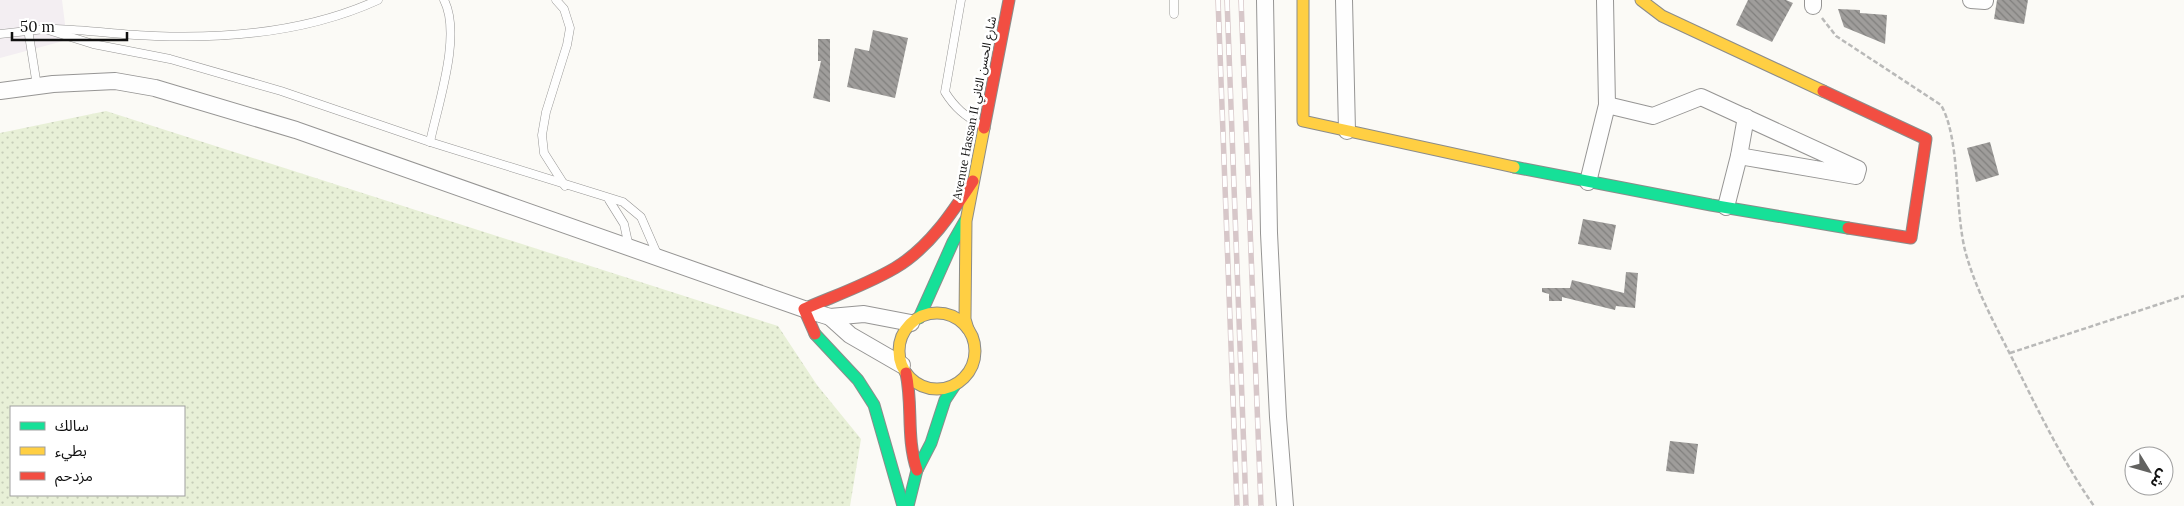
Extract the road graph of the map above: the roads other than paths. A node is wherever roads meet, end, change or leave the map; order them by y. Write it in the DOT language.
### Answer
graph roads {
  1 [pos="378,0"];
  2 [pos="444,0"];
  3 [pos="556,0"];
  4 [pos="961,0"];
  5 [pos="1009,0"];
  6 [pos="1174,0"];
  7 [pos="1265,0"];
  8 [pos="1304,0"];
  9 [pos="1344,0"];
  10 [pos="1605,0"];
  11 [pos="1641,0"];
  12 [pos="1174,14"];
  13 [pos="28,29"];
  14 [pos="45,29"];
  15 [pos="0,34"];
  16 [pos="37,86"];
  17 [pos="0,91"];
  18 [pos="1607,105"];
  19 [pos="1746,117"];
  20 [pos="984,126"];
  21 [pos="1347,131"];
  22 [pos="430,142"];
  23 [pos="1739,156"];
  24 [pos="974,181"];
  25 [pos="1588,182"];
  26 [pos="565,186"];
  27 [pos="609,200"];
  28 [pos="1726,207"];
  29 [pos="966,221"];
  30 [pos="630,249"];
  31 [pos="660,260"];
  32 [pos="804,309"];
  33 [pos="830,317"];
  34 [pos="915,321"];
  35 [pos="968,329"];
  36 [pos="904,369"];
  37 [pos="955,385"];
  38 [pos="916,470"];
  39 [pos="903,506"];
  40 [pos="908,506"];
  41 [pos="1285,506"];
  1 -- 14 [label="lane"];
  2 -- 22 [label="lane"];
  3 -- 26 [label="lane"];
  4 -- 20 [label="lane"];
  5 -- 20 [label="main road, Avenue Hassan II شارع الحسن الثاني"];
  6 -- 12 [label="lane"];
  7 -- 41 [label="street"];
  8 -- 21 [label="main road"];
  9 -- 21 [label="street"];
  10 -- 18 [label="street"];
  11 -- 28 [label="main road"];
  13 -- 14 [label="lane"];
  13 -- 15 [label="lane"];
  13 -- 16 [label="lane"];
  14 -- 22 [label="lane"];
  16 -- 17 [label="street"];
  16 -- 30 [label="street"];
  18 -- 19 [label="street"];
  18 -- 25 [label="street"];
  19 -- 23 [label="street"];
  19 -- 23 [label="street"];
  20 -- 24 [label="main road, Avenue Hassan II شارع الحسن الثاني"];
  21 -- 25 [label="main road"];
  22 -- 26 [label="lane"];
  23 -- 28 [label="street"];
  24 -- 29 [label="main road, Avenue Hassan II شارع الحسن الثاني"];
  24 -- 32 [label="main road"];
  25 -- 28 [label="main road"];
  26 -- 27 [label="lane"];
  27 -- 30 [label="lane"];
  27 -- 31 [label="lane"];
  29 -- 34 [label="main road, Avenue Hassan II شارع الحسن الثاني"];
  29 -- 35 [label="main road, Avenue Hassan II شارع الحسن الثاني"];
  30 -- 31 [label="street"];
  31 -- 32 [label="street"];
  32 -- 33 [label="street"];
  32 -- 39 [label="main road"];
  33 -- 34 [label="street"];
  33 -- 36 [label="street"];
  34 -- 35 [label="main road"];
  34 -- 36 [label="main road"];
  35 -- 37 [label="main road"];
  36 -- 37 [label="main road"];
  36 -- 38 [label="main road"];
  37 -- 38 [label="main road"];
  38 -- 40 [label="main road"];
}
